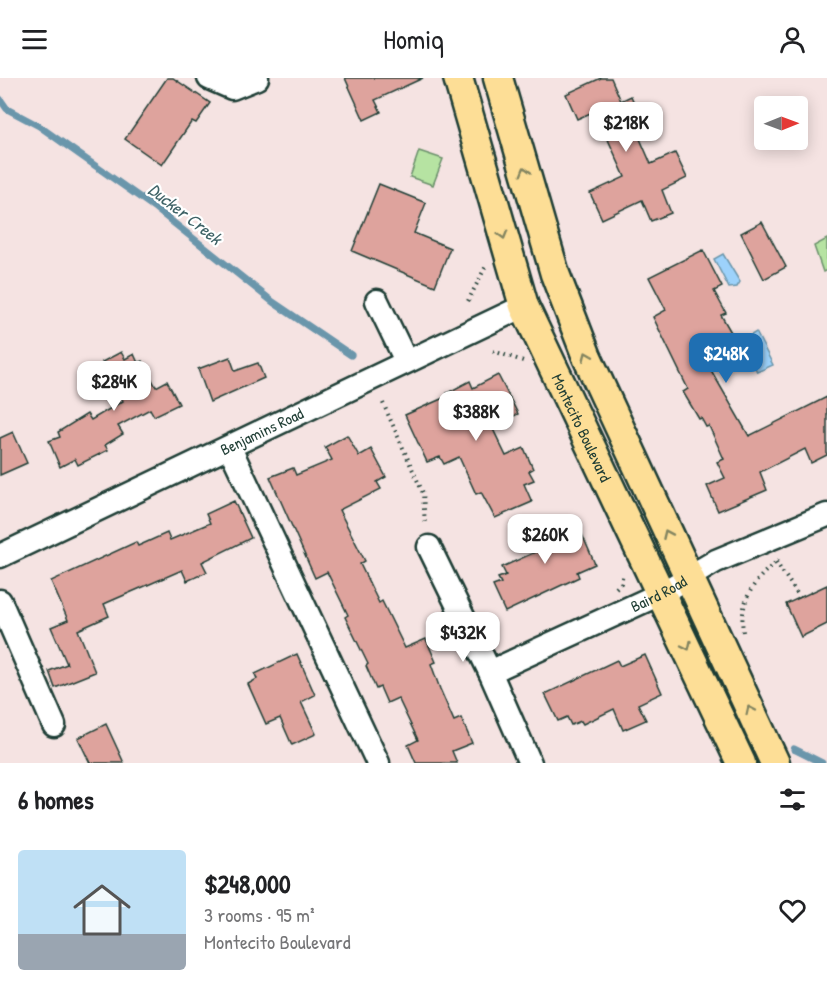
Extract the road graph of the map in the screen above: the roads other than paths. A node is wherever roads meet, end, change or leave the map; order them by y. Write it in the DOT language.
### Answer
graph roads {
  1 [pos="210,78"];
  2 [pos="257,78"];
  3 [pos="458,78"];
  4 [pos="498,78"];
  5 [pos="377,301"];
  6 [pos="524,306"];
  7 [pos="406,361"];
  8 [pos="230,448"];
  9 [pos="827,515"];
  10 [pos="429,548"];
  11 [pos="0,556"];
  12 [pos="687,579"];
  13 [pos="662,593"];
  14 [pos="0,601"];
  15 [pos="490,672"];
  16 [pos="54,725"];
  17 [pos="378,763"];
  18 [pos="530,763"];
  19 [pos="741,763"];
  20 [pos="775,763"];
  1 -- 2 [label="street"];
  3 -- 6 [label="main road, Montecito Boulevard, one-way"];
  12 -- 4 [label="main road, Montecito Boulevard, one-way"];
  5 -- 7 [label="street"];
  6 -- 7 [label="street, Benjamins Road"];
  6 -- 13 [label="main road, Montecito Boulevard"];
  7 -- 8 [label="street, Benjamins Road"];
  8 -- 11 [label="street, Benjamins Road"];
  8 -- 17 [label="street"];
  9 -- 12 [label="street, Baird Road"];
  10 -- 15 [label="street"];
  12 -- 13 [label="street, Baird Road"];
  20 -- 12 [label="main road, Montecito Boulevard, one-way"];
  13 -- 15 [label="street, Baird Road"];
  13 -- 19 [label="main road, Montecito Boulevard, one-way"];
  14 -- 16 [label="street"];
  15 -- 18 [label="street"];
}
